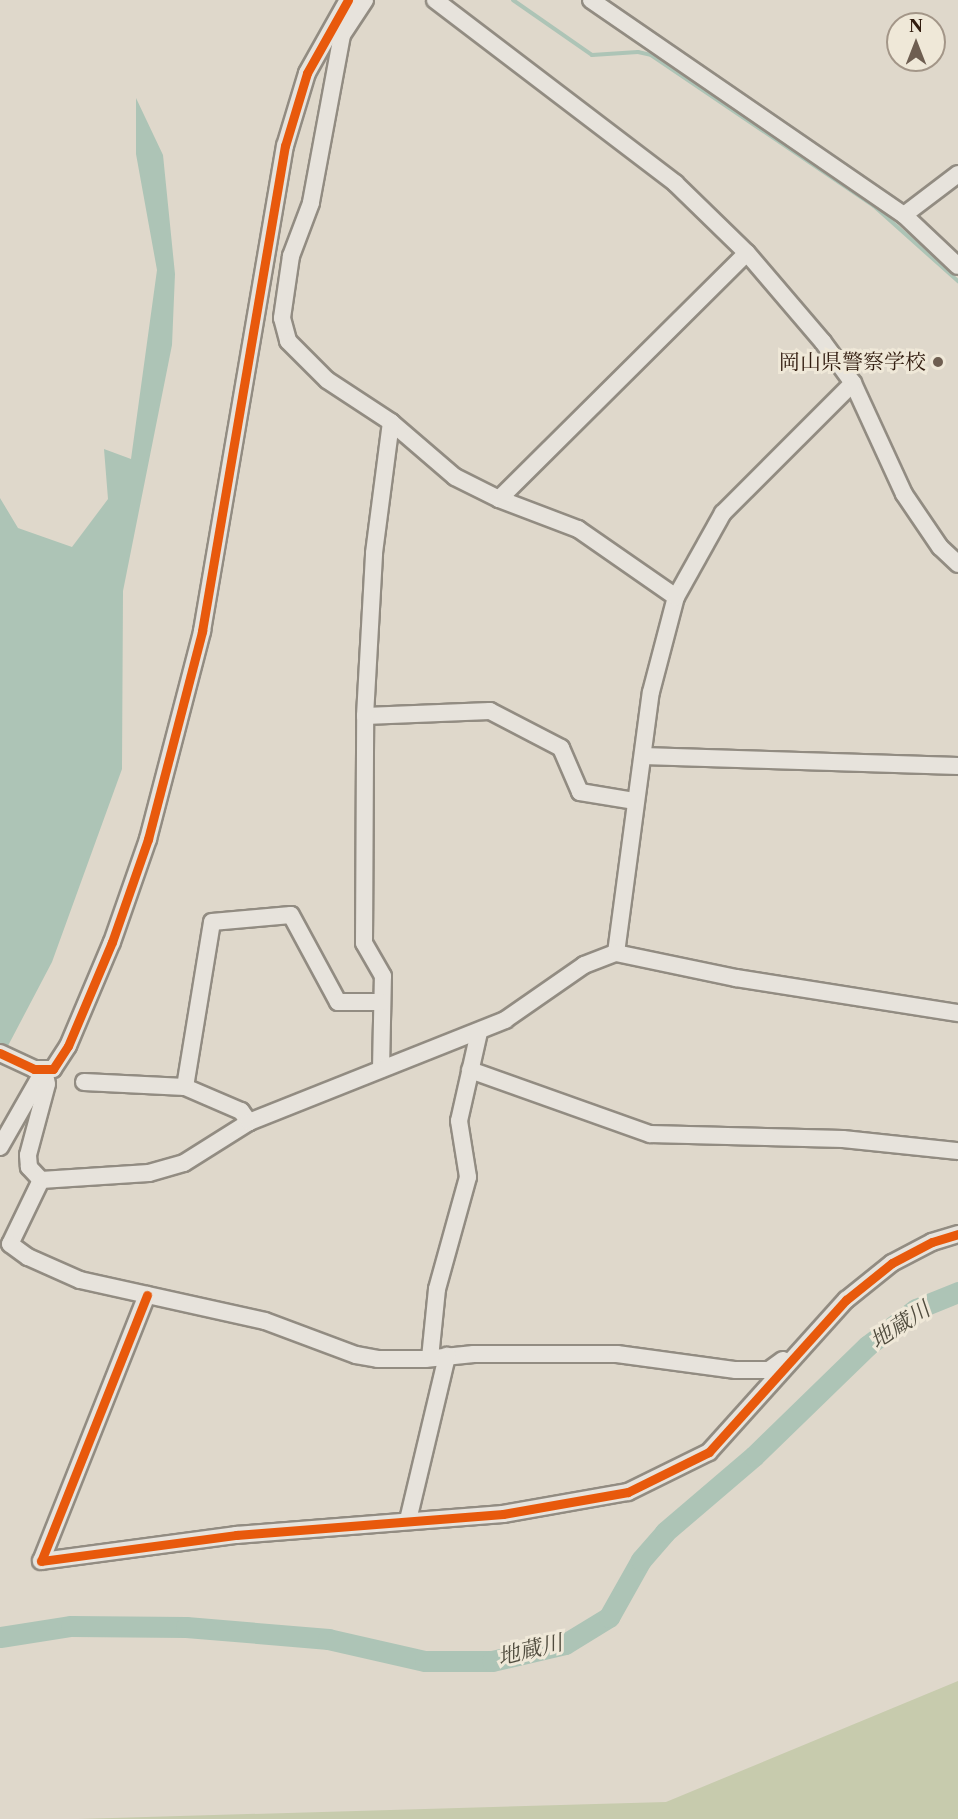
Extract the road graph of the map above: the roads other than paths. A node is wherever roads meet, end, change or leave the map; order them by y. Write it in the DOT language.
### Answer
graph roads {
  1 [pos="348,0"];
  2 [pos="365,0"];
  3 [pos="435,0"];
  4 [pos="591,0"];
  5 [pos="958,174"];
  6 [pos="904,215"];
  7 [pos="747,253"];
  8 [pos="958,266"];
  9 [pos="853,384"];
  10 [pos="392,422"];
  11 [pos="499,499"];
  12 [pos="958,564"];
  13 [pos="676,597"];
  14 [pos="365,716"];
  15 [pos="643,756"];
  16 [pos="958,766"];
  17 [pos="635,801"];
  18 [pos="616,954"];
  19 [pos="382,1002"];
  20 [pos="958,1013"];
  21 [pos="479,1032"];
  22 [pos="0,1053"];
  23 [pos="381,1069"];
  24 [pos="39,1070"];
  25 [pos="470,1070"];
  26 [pos="84,1082"];
  27 [pos="184,1087"];
  28 [pos="249,1122"];
  29 [pos="0,1147"];
  30 [pos="958,1151"];
  31 [pos="41,1180"];
  32 [pos="958,1234"];
  33 [pos="147,1295"];
  34 [pos="793,1354"];
  35 [pos="439,1357"];
  36 [pos="408,1520"];
  1 -- 24 [label="street"];
  2 -- 10 [label="street"];
  3 -- 7 [label="street"];
  4 -- 6 [label="street"];
  5 -- 6 [label="street"];
  6 -- 8 [label="street"];
  7 -- 9 [label="street"];
  7 -- 11 [label="street"];
  9 -- 12 [label="street"];
  9 -- 13 [label="street"];
  10 -- 11 [label="street"];
  10 -- 14 [label="street"];
  11 -- 13 [label="street"];
  13 -- 15 [label="street"];
  14 -- 17 [label="street"];
  14 -- 19 [label="street"];
  15 -- 16 [label="street"];
  15 -- 17 [label="street"];
  17 -- 18 [label="street"];
  18 -- 20 [label="street"];
  18 -- 21 [label="street"];
  19 -- 23 [label="street"];
  19 -- 27 [label="street"];
  21 -- 23 [label="street"];
  21 -- 25 [label="street"];
  22 -- 24 [label="street"];
  23 -- 28 [label="street"];
  24 -- 29 [label="street"];
  24 -- 31 [label="street"];
  25 -- 30 [label="street"];
  25 -- 35 [label="street"];
  26 -- 27 [label="street"];
  27 -- 28 [label="street"];
  28 -- 31 [label="street"];
  31 -- 33 [label="street"];
  32 -- 34 [label="street"];
  33 -- 35 [label="street"];
  33 -- 36 [label="street"];
  34 -- 35 [label="street"];
  34 -- 36 [label="street"];
  35 -- 36 [label="street"];
}
